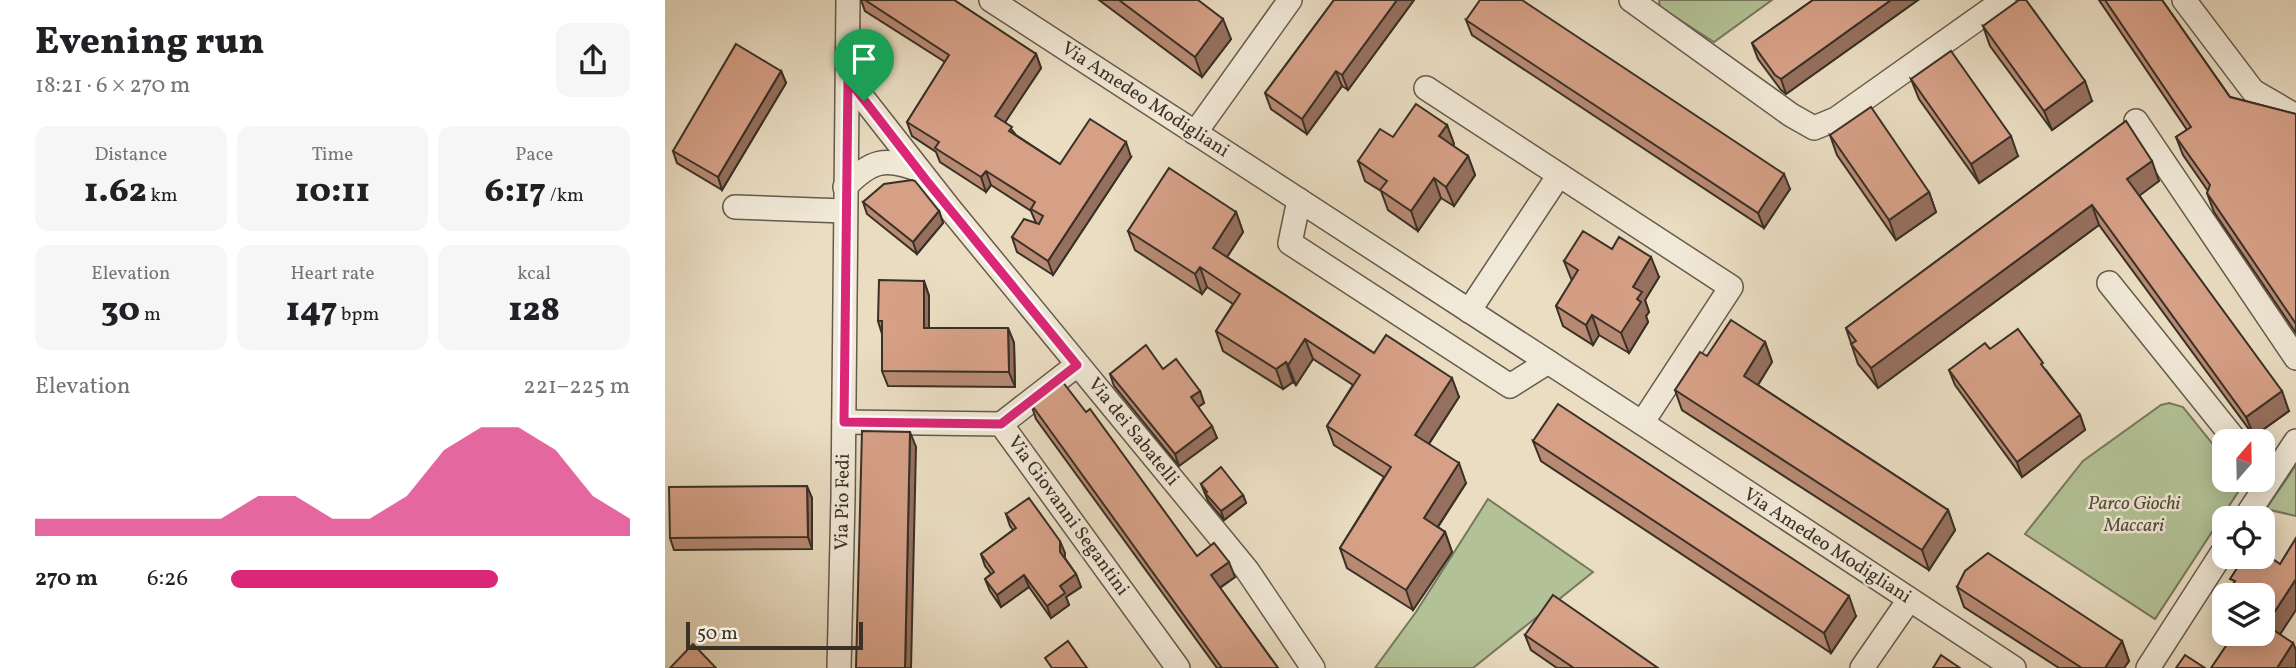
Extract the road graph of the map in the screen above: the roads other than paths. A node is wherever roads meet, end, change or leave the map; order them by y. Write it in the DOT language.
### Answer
graph roads {
  1 [pos="848,0"];
  2 [pos="991,0"];
  3 [pos="1290,0"];
  4 [pos="1632,0"];
  5 [pos="2004,0"];
  6 [pos="2184,0"];
  7 [pos="848,79"];
  8 [pos="1426,88"];
  9 [pos="2296,116"];
  10 [pos="2136,121"];
  11 [pos="1195,132"];
  12 [pos="919,170"];
  13 [pos="1559,175"];
  14 [pos="845,187"];
  15 [pos="1299,200"];
  16 [pos="734,207"];
  17 [pos="844,211"];
  18 [pos="2109,283"];
  19 [pos="1469,311"];
  20 [pos="2296,358"];
  21 [pos="1548,362"];
  22 [pos="1077,365"];
  23 [pos="844,422"];
  24 [pos="1642,423"];
  25 [pos="1001,424"];
  26 [pos="2226,429"];
  27 [pos="2296,441"];
  28 [pos="2275,466"];
  29 [pos="2212,569"];
  30 [pos="1909,600"];
  31 [pos="839,668"];
  32 [pos="1178,668"];
  33 [pos="1313,668"];
  34 [pos="1862,668"];
  35 [pos="2014,668"];
  36 [pos="2148,668"];
  1 -- 7 [label="street, Via Pio Fedi"];
  2 -- 11 [label="street, Via Amedeo Modigliani"];
  3 -- 11 [label="street"];
  4 -- 5 [label="street"];
  6 -- 9 [label="street"];
  7 -- 12 [label="street, Via dei Sabatelli"];
  7 -- 14 [label="street, Via Pio Fedi"];
  8 -- 13 [label="street"];
  10 -- 20 [label="street"];
  11 -- 15 [label="street, Via Amedeo Modigliani"];
  12 -- 14 [label="street"];
  12 -- 22 [label="street, Via dei Sabatelli"];
  13 -- 19 [label="street"];
  13 -- 24 [label="street"];
  14 -- 17 [label="street, Via Pio Fedi"];
  15 -- 19 [label="street, Via Amedeo Modigliani"];
  15 -- 21 [label="street"];
  16 -- 17 [label="street"];
  17 -- 23 [label="street, Via Pio Fedi"];
  18 -- 26 [label="street"];
  19 -- 21 [label="street, Via Amedeo Modigliani"];
  21 -- 24 [label="street, Via Amedeo Modigliani"];
  22 -- 25 [label="street"];
  22 -- 33 [label="street, Via dei Sabatelli"];
  23 -- 25 [label="street, Via Giovanni Segantini"];
  23 -- 31 [label="street, Via Pio Fedi"];
  24 -- 30 [label="street, Via Amedeo Modigliani"];
  25 -- 32 [label="street, Via Giovanni Segantini"];
  27 -- 28 [label="street"];
  29 -- 36 [label="street"];
  30 -- 34 [label="street"];
  30 -- 35 [label="street, Via Amedeo Modigliani"];
}
